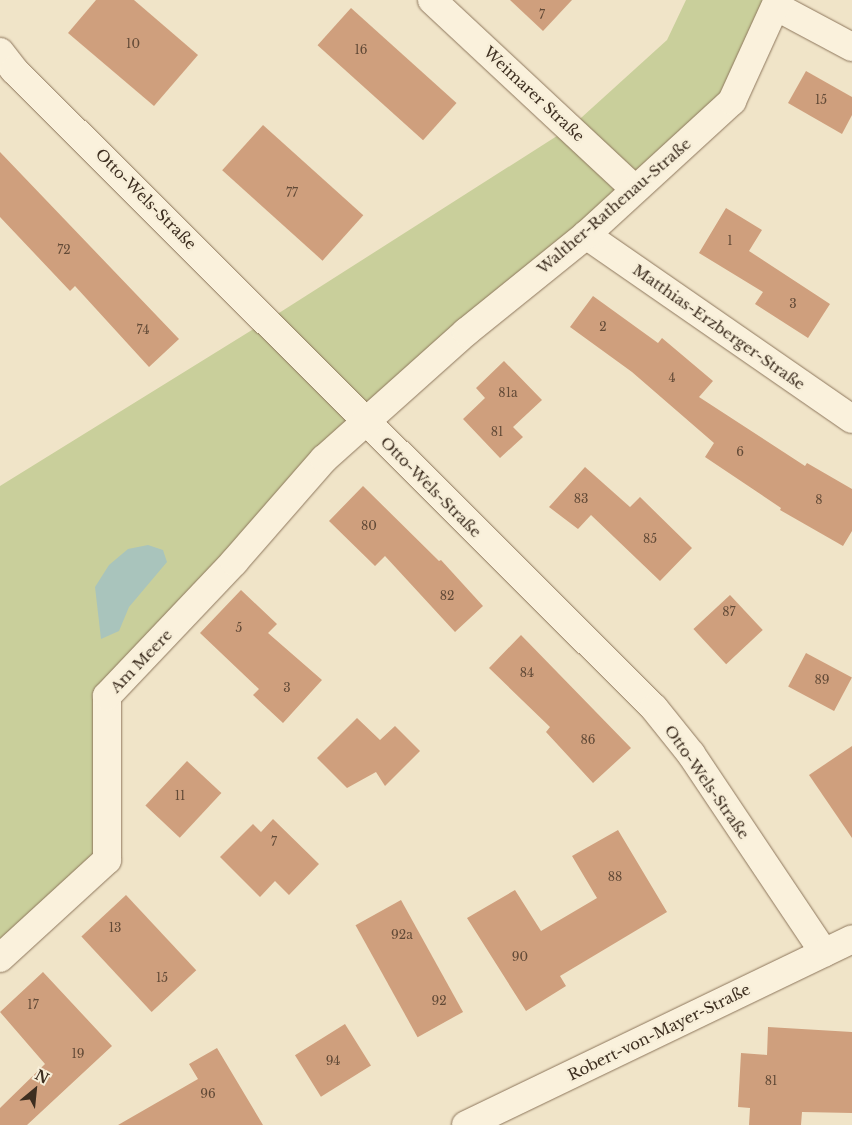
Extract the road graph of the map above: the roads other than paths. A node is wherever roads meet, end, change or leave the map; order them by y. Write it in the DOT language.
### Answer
graph roads {
  1 [pos="432,0"];
  2 [pos="778,4"];
  3 [pos="852,47"];
  4 [pos="0,52"];
  5 [pos="635,189"];
  6 [pos="586,236"];
  7 [pos="852,419"];
  8 [pos="365,421"];
  9 [pos="852,939"];
  10 [pos="824,953"];
  11 [pos="0,958"];
  12 [pos="466,1125"];
  1 -- 5 [label="street, Weimarer Straße"];
  2 -- 3 [label="street"];
  2 -- 5 [label="street, Walther-Rathenau-Straße"];
  4 -- 8 [label="street, Otto-Wels-Straße"];
  5 -- 6 [label="street, Walther-Rathenau-Straße"];
  6 -- 7 [label="street, Matthias-Erzberger-Straße"];
  6 -- 8 [label="street, Walther-Rathenau-Straße"];
  8 -- 10 [label="street, Otto-Wels-Straße"];
  8 -- 11 [label="street, Am Meere"];
  9 -- 10 [label="street, Robert-von-Mayer-Straße"];
  10 -- 12 [label="street, Robert-von-Mayer-Straße"];
}
